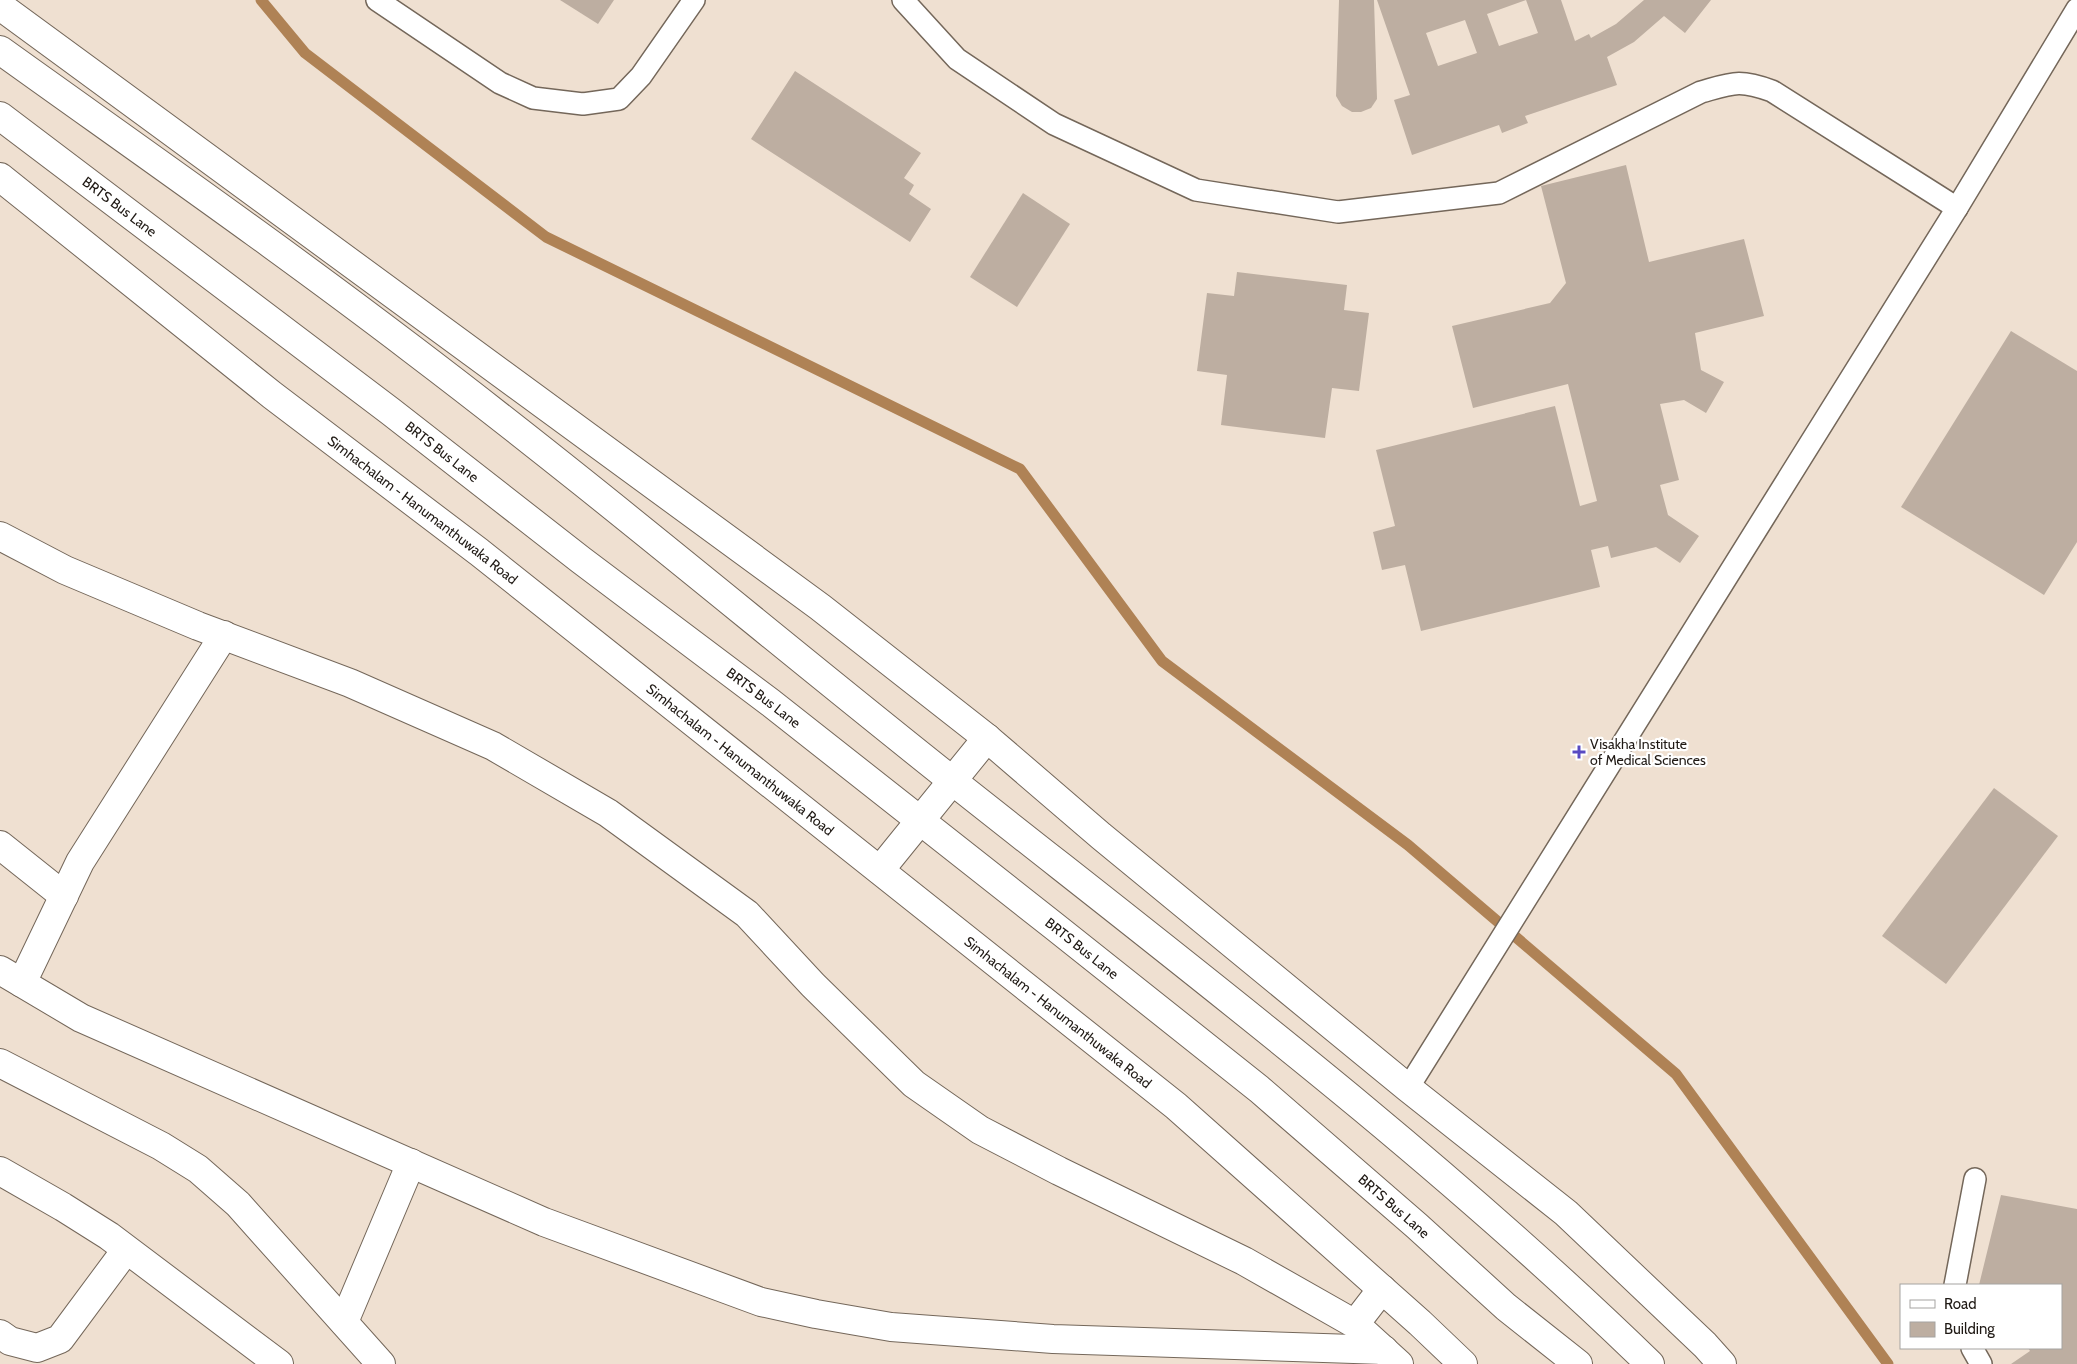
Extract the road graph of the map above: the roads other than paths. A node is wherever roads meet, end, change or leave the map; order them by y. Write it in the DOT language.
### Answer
graph roads {
  1 [pos="378,0"];
  2 [pos="694,0"];
  3 [pos="903,0"];
  4 [pos="0,6"];
  5 [pos="2077,9"];
  6 [pos="0,50"];
  7 [pos="0,116"];
  8 [pos="0,177"];
  9 [pos="1958,208"];
  10 [pos="0,536"];
  11 [pos="224,636"];
  12 [pos="987,738"];
  13 [pos="952,780"];
  14 [pos="921,822"];
  15 [pos="0,845"];
  16 [pos="880,870"];
  17 [pos="64,896"];
  18 [pos="11,976"];
  19 [pos="0,1063"];
  20 [pos="1408,1088"];
  21 [pos="411,1164"];
  22 [pos="0,1171"];
  23 [pos="1975,1179"];
  24 [pos="126,1250"];
  25 [pos="1955,1284"];
  26 [pos="1382,1289"];
  27 [pos="1506,1307"];
  28 [pos="344,1322"];
  29 [pos="1354,1324"];
  30 [pos="0,1334"];
  31 [pos="1972,1349"];
  32 [pos="1103,1352"];
  33 [pos="1249,1355"];
  34 [pos="46,1356"];
  35 [pos="1391,1357"];
  36 [pos="374,1361"];
  37 [pos="279,1364"];
  38 [pos="1463,1364"];
  39 [pos="1551,1364"];
  40 [pos="1578,1364"];
  41 [pos="1650,1364"];
  42 [pos="1722,1364"];
  43 [pos="1980,1364"];
  1 -- 2 [label="lane"];
  3 -- 9 [label="lane"];
  4 -- 12 [label="street"];
  5 -- 9 [label="lane"];
  6 -- 13 [label="street"];
  7 -- 14 [label="street, BRTS Bus Lane"];
  8 -- 16 [label="street, Simhachalam - Hanumanthuwaka Road"];
  9 -- 20 [label="lane"];
  10 -- 11 [label="street"];
  11 -- 17 [label="street"];
  11 -- 29 [label="street"];
  12 -- 13 [label="street"];
  12 -- 20 [label="street"];
  13 -- 14 [label="street"];
  13 -- 41 [label="street"];
  14 -- 16 [label="street"];
  14 -- 27 [label="street, BRTS Bus Lane"];
  15 -- 17 [label="street"];
  16 -- 26 [label="street, Simhachalam - Hanumanthuwaka Road"];
  17 -- 18 [label="street"];
  18 -- 21 [label="street"];
  19 -- 28 [label="street"];
  20 -- 42 [label="street"];
  21 -- 28 [label="street"];
  21 -- 32 [label="street"];
  22 -- 24 [label="street"];
  23 -- 25 [label="lane"];
  24 -- 34 [label="street"];
  24 -- 37 [label="street"];
  26 -- 29 [label="street"];
  26 -- 38 [label="street, Simhachalam - Hanumanthuwaka Road"];
  27 -- 39 [label="street, BRTS Bus Lane"];
  27 -- 40 [label="street, BRTS Bus Lane"];
  28 -- 36 [label="street"];
  29 -- 35 [label="street"];
  30 -- 34 [label="street"];
  31 -- 43 [label="lane"];
  32 -- 33 [label="street"];
  33 -- 35 [label="street"];
}
